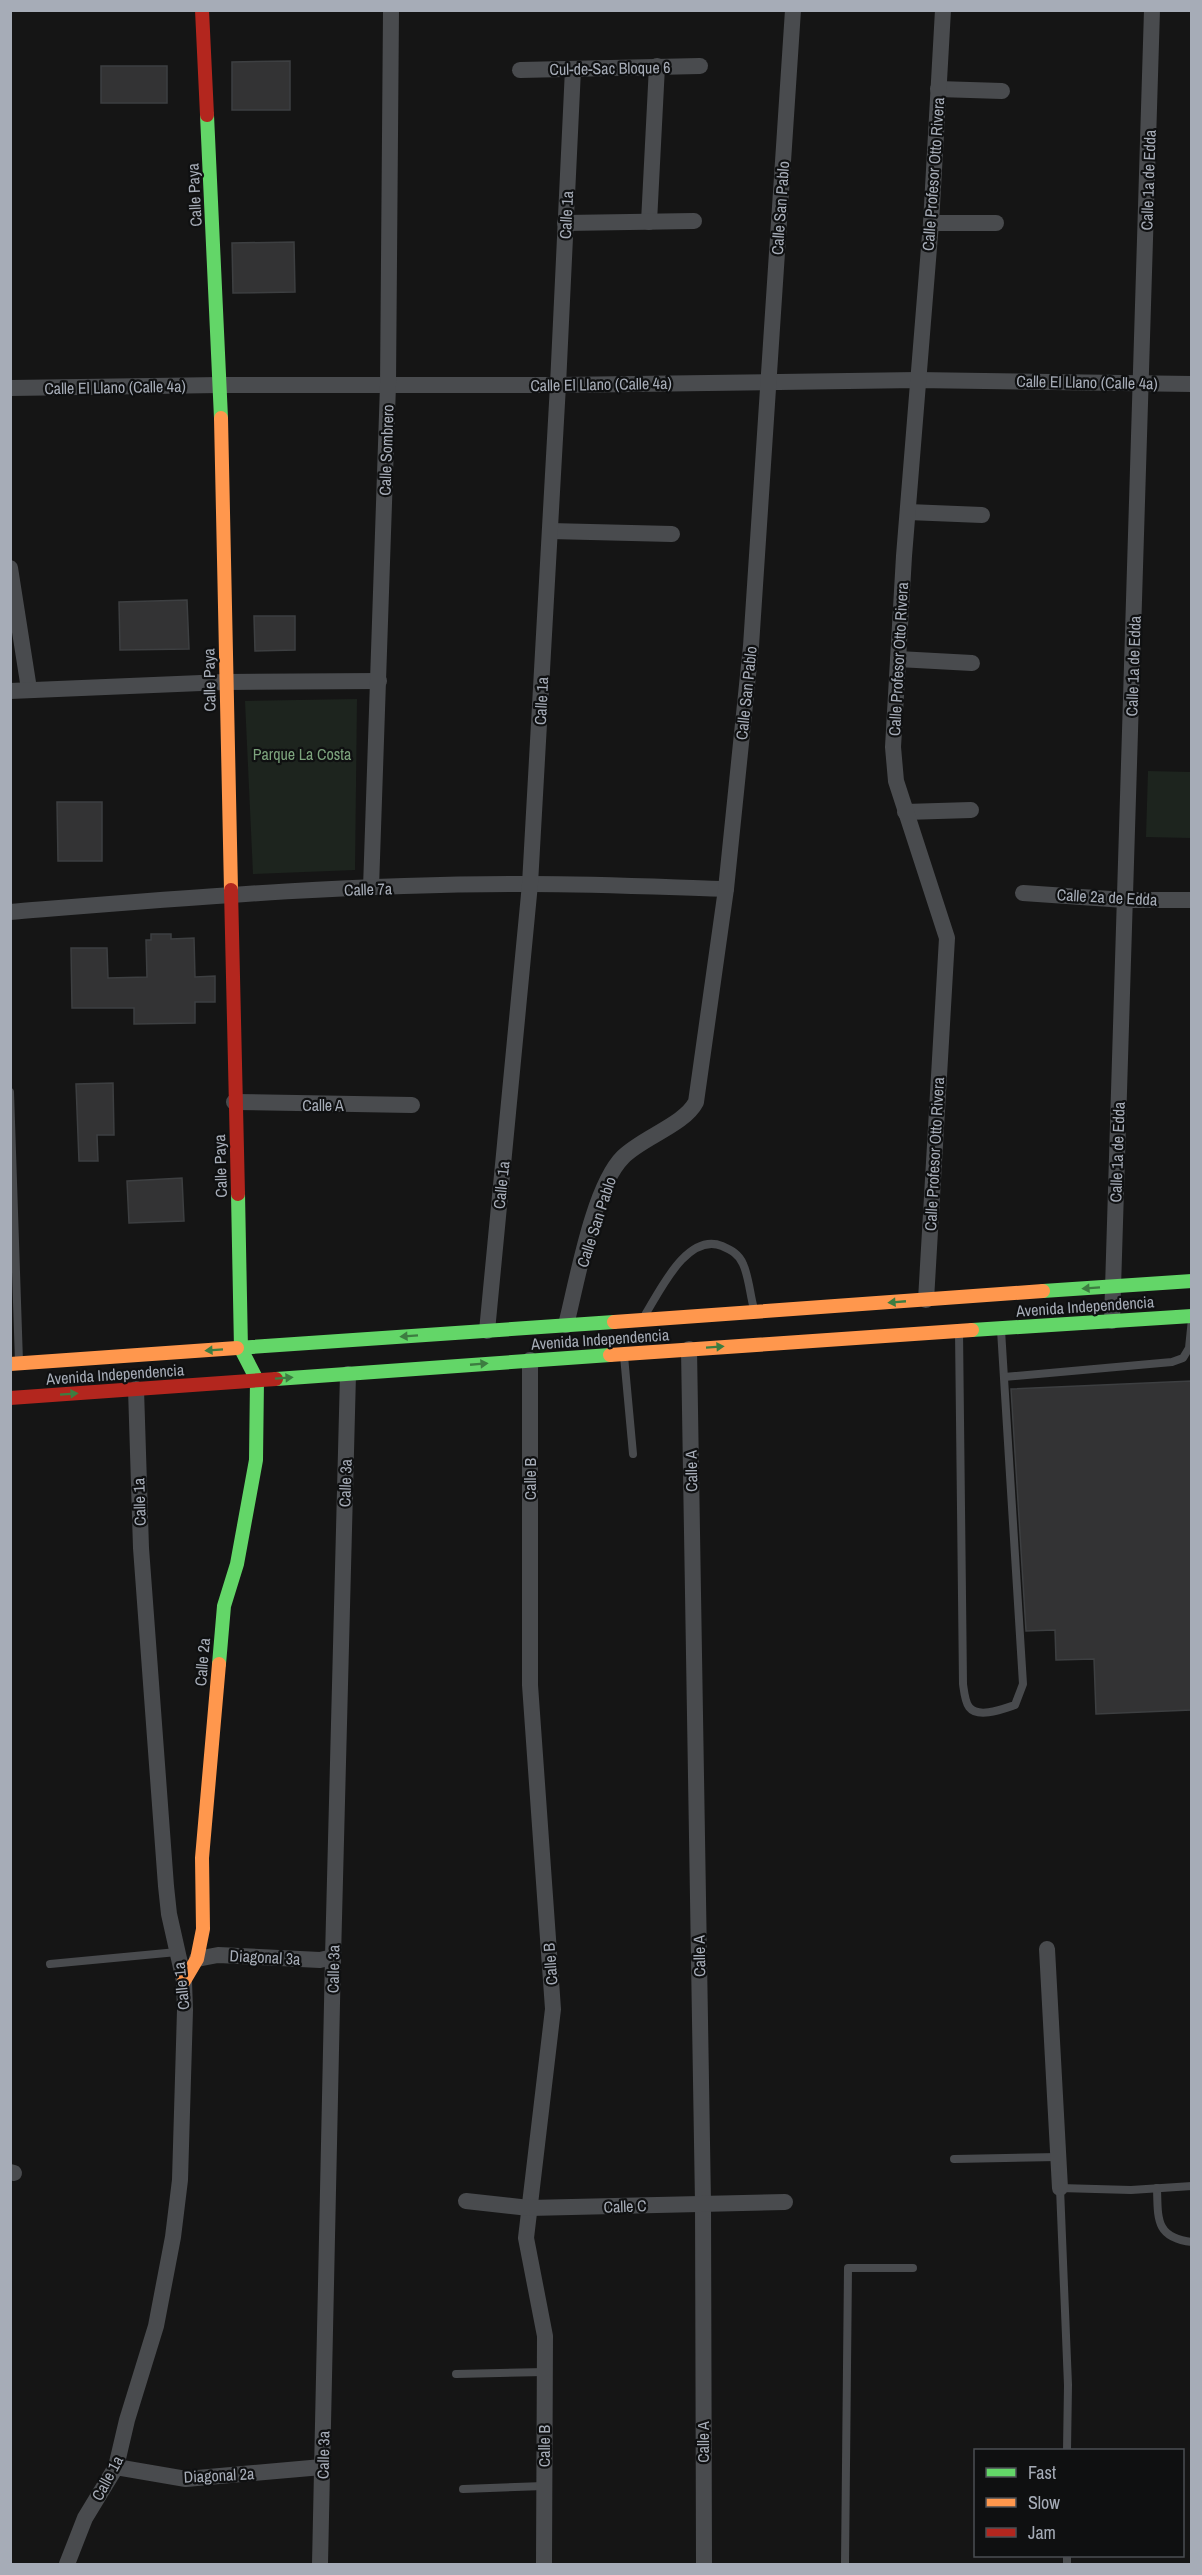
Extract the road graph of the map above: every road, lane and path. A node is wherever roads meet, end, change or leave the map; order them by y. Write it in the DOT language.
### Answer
graph roads {
  1 [pos="202,10"];
  2 [pos="391,10"];
  3 [pos="793,10"];
  4 [pos="943,10"];
  5 [pos="1152,10"];
  6 [pos="657,66"];
  7 [pos="700,66"];
  8 [pos="573,69"];
  9 [pos="520,70"];
  10 [pos="938,89"];
  11 [pos="1002,91"];
  12 [pos="694,221"];
  13 [pos="649,222"];
  14 [pos="565,223"];
  15 [pos="931,223"];
  16 [pos="996,223"];
  17 [pos="917,380"];
  18 [pos="768,382"];
  19 [pos="1142,383"];
  20 [pos="1191,384"];
  21 [pos="220,385"];
  22 [pos="388,385"];
  23 [pos="558,385"];
  24 [pos="10,388"];
  25 [pos="908,512"];
  26 [pos="982,515"];
  27 [pos="550,531"];
  28 [pos="672,534"];
  29 [pos="10,568"];
  30 [pos="898,659"];
  31 [pos="972,663"];
  32 [pos="380,681"];
  33 [pos="225,682"];
  34 [pos="29,689"];
  35 [pos="10,691"];
  36 [pos="971,810"];
  37 [pos="905,812"];
  38 [pos="531,884"];
  39 [pos="371,888"];
  40 [pos="726,889"];
  41 [pos="1023,893"];
  42 [pos="232,895"];
  43 [pos="1125,900"];
  44 [pos="1191,900"];
  45 [pos="10,912"];
  46 [pos="10,1092"];
  47 [pos="234,1102"];
  48 [pos="412,1105"];
  49 [pos="1191,1281"];
  50 [pos="1113,1286"];
  51 [pos="926,1300"];
  52 [pos="755,1313"];
  53 [pos="1191,1318"];
  54 [pos="1112,1321"];
  55 [pos="825,1324"];
  56 [pos="566,1325"];
  57 [pos="1001,1328"];
  58 [pos="487,1331"];
  59 [pos="959,1331"];
  60 [pos="642,1337"];
  61 [pos="689,1348"];
  62 [pos="241,1349"];
  63 [pos="624,1354"];
  64 [pos="530,1360"];
  65 [pos="15,1364"];
  66 [pos="348,1374"];
  67 [pos="1004,1377"];
  68 [pos="257,1380"];
  69 [pos="136,1389"];
  70 [pos="10,1398"];
  71 [pos="633,1454"];
  72 [pos="1047,1949"];
  73 [pos="177,1952"];
  74 [pos="333,1957"];
  75 [pos="197,1959"];
  76 [pos="50,1964"];
  77 [pos="184,1981"];
  78 [pos="1058,2157"];
  79 [pos="954,2159"];
  80 [pos="1191,2186"];
  81 [pos="1060,2188"];
  82 [pos="1157,2188"];
  83 [pos="466,2201"];
  84 [pos="784,2202"];
  85 [pos="703,2204"];
  86 [pos="529,2208"];
  87 [pos="1191,2242"];
  88 [pos="913,2268"];
  89 [pos="545,2372"];
  90 [pos="456,2374"];
  91 [pos="1067,2449"];
  92 [pos="116,2467"];
  93 [pos="322,2467"];
  94 [pos="544,2486"];
  95 [pos="463,2489"];
  96 [pos="67,2565"];
  97 [pos="320,2565"];
  98 [pos="544,2565"];
  99 [pos="704,2565"];
  100 [pos="845,2565"];
  1 -- 21 [label="main road, Calle Paya"];
  2 -- 22 [label="street, Calle Sombrero"];
  3 -- 18 [label="street, Calle San Pablo"];
  4 -- 10 [label="street, Calle Profesor Otto Rivera"];
  5 -- 19 [label="street, Calle 1a de Edda"];
  6 -- 7 [label="street, Cul-de-Sac Bloque 6"];
  6 -- 8 [label="street, Cul-de-Sac Bloque 6"];
  6 -- 13 [label="street"];
  8 -- 9 [label="street, Cul-de-Sac Bloque 6"];
  8 -- 14 [label="street, Calle 1a"];
  10 -- 11 [label="street"];
  10 -- 15 [label="street, Calle Profesor Otto Rivera"];
  12 -- 13 [label="street"];
  13 -- 14 [label="street"];
  14 -- 23 [label="street, Calle 1a"];
  15 -- 16 [label="street"];
  15 -- 17 [label="street, Calle Profesor Otto Rivera"];
  17 -- 18 [label="street, Calle El Llano (Calle 4a)"];
  17 -- 19 [label="street, Calle El Llano (Calle 4a)"];
  17 -- 25 [label="street, Calle Profesor Otto Rivera"];
  18 -- 23 [label="street, Calle El Llano (Calle 4a)"];
  18 -- 40 [label="street, Calle San Pablo"];
  19 -- 20 [label="street, Calle El Llano (Calle 4a)"];
  19 -- 43 [label="street, Calle 1a de Edda"];
  21 -- 22 [label="street, Calle El Llano (Calle 4a)"];
  21 -- 24 [label="street, Calle El Llano (Calle 4a)"];
  21 -- 33 [label="main road, Calle Paya"];
  22 -- 23 [label="street, Calle El Llano (Calle 4a)"];
  22 -- 32 [label="street, Calle Sombrero"];
  23 -- 27 [label="street, Calle 1a"];
  25 -- 26 [label="street"];
  25 -- 30 [label="street, Calle Profesor Otto Rivera"];
  27 -- 28 [label="street"];
  27 -- 38 [label="street, Calle 1a"];
  29 -- 34 [label="street"];
  30 -- 31 [label="street"];
  30 -- 37 [label="street, Calle Profesor Otto Rivera"];
  32 -- 33 [label="street"];
  32 -- 39 [label="street, Calle Sombrero"];
  33 -- 34 [label="street"];
  33 -- 42 [label="main road, Calle Paya"];
  34 -- 35 [label="street"];
  36 -- 37 [label="street"];
  37 -- 51 [label="street, Calle Profesor Otto Rivera"];
  38 -- 39 [label="street, Calle 7a"];
  38 -- 40 [label="street, Calle 7a"];
  38 -- 58 [label="street, Calle 1a"];
  39 -- 42 [label="street, Calle 7a"];
  40 -- 56 [label="street, Calle San Pablo"];
  41 -- 43 [label="street, Calle 2a de Edda"];
  42 -- 45 [label="street, Calle 7a"];
  42 -- 47 [label="main road, Calle Paya"];
  43 -- 44 [label="street, Calle 2a de Edda"];
  43 -- 50 [label="street, Calle 1a de Edda"];
  46 -- 65 [label="lane"];
  47 -- 48 [label="street, Calle A"];
  47 -- 62 [label="main road, Calle Paya"];
  49 -- 50 [label="main road, Avenida Independencia"];
  50 -- 51 [label="main road, Avenida Independencia, one-way"];
  50 -- 54 [label="street, Calle 1a de Edda"];
  51 -- 55 [label="main road, Avenida Independencia, one-way"];
  52 -- 55 [label="main road, Avenida Independencia"];
  52 -- 60 [label="main road, Avenida Independencia"];
  52 -- 60 [label="lane"];
  53 -- 54 [label="main road, Avenida Independencia"];
  53 -- 67 [label="lane"];
  54 -- 57 [label="main road, Avenida Independencia"];
  55 -- 59 [label="main road, Avenida Independencia"];
  61 -- 55 [label="main road, Avenida Independencia, one-way"];
  56 -- 58 [label="main road, Avenida Independencia"];
  56 -- 60 [label="main road, Avenida Independencia"];
  57 -- 59 [label="main road, Avenida Independencia"];
  57 -- 67 [label="lane"];
  58 -- 62 [label="main road, Avenida Independencia, one-way"];
  59 -- 67 [label="lane"];
  60 -- 61 [label="main road, Avenida Independencia"];
  60 -- 63 [label="main road, Avenida Independencia"];
  61 -- 85 [label="street, Calle A"];
  62 -- 65 [label="main road, Avenida Independencia, one-way"];
  62 -- 68 [label="main road, Calle 2a"];
  63 -- 64 [label="main road, Avenida Independencia"];
  63 -- 71 [label="lane"];
  66 -- 64 [label="main road, Avenida Independencia, one-way"];
  64 -- 86 [label="street, Calle B"];
  68 -- 66 [label="main road, Avenida Independencia, one-way"];
  66 -- 74 [label="street, Calle 3a"];
  68 -- 69 [label="main road, Avenida Independencia"];
  68 -- 75 [label="main road, Calle 2a"];
  70 -- 69 [label="main road, Avenida Independencia, one-way"];
  69 -- 73 [label="street, Calle 1a"];
  72 -- 78 [label="street"];
  73 -- 76 [label="lane"];
  73 -- 77 [label="street, Calle 1a"];
  74 -- 75 [label="street, Diagonal 3a"];
  74 -- 93 [label="street, Calle 3a"];
  75 -- 77 [label="main road, Calle 2a"];
  77 -- 92 [label="street, Calle 1a"];
  78 -- 79 [label="lane"];
  78 -- 81 [label="street"];
  80 -- 82 [label="lane"];
  81 -- 82 [label="lane"];
  81 -- 91 [label="lane"];
  82 -- 87 [label="lane"];
  83 -- 86 [label="street, Calle C"];
  84 -- 85 [label="street, Calle C"];
  85 -- 86 [label="street, Calle C"];
  85 -- 99 [label="street, Calle A"];
  86 -- 89 [label="street, Calle B"];
  88 -- 100 [label="lane"];
  89 -- 90 [label="lane"];
  89 -- 94 [label="street, Calle B"];
  92 -- 93 [label="street, Diagonal 2a"];
  92 -- 96 [label="street, Calle 1a"];
  93 -- 97 [label="street, Calle 3a"];
  94 -- 95 [label="lane"];
  94 -- 98 [label="street, Calle B"];
}
